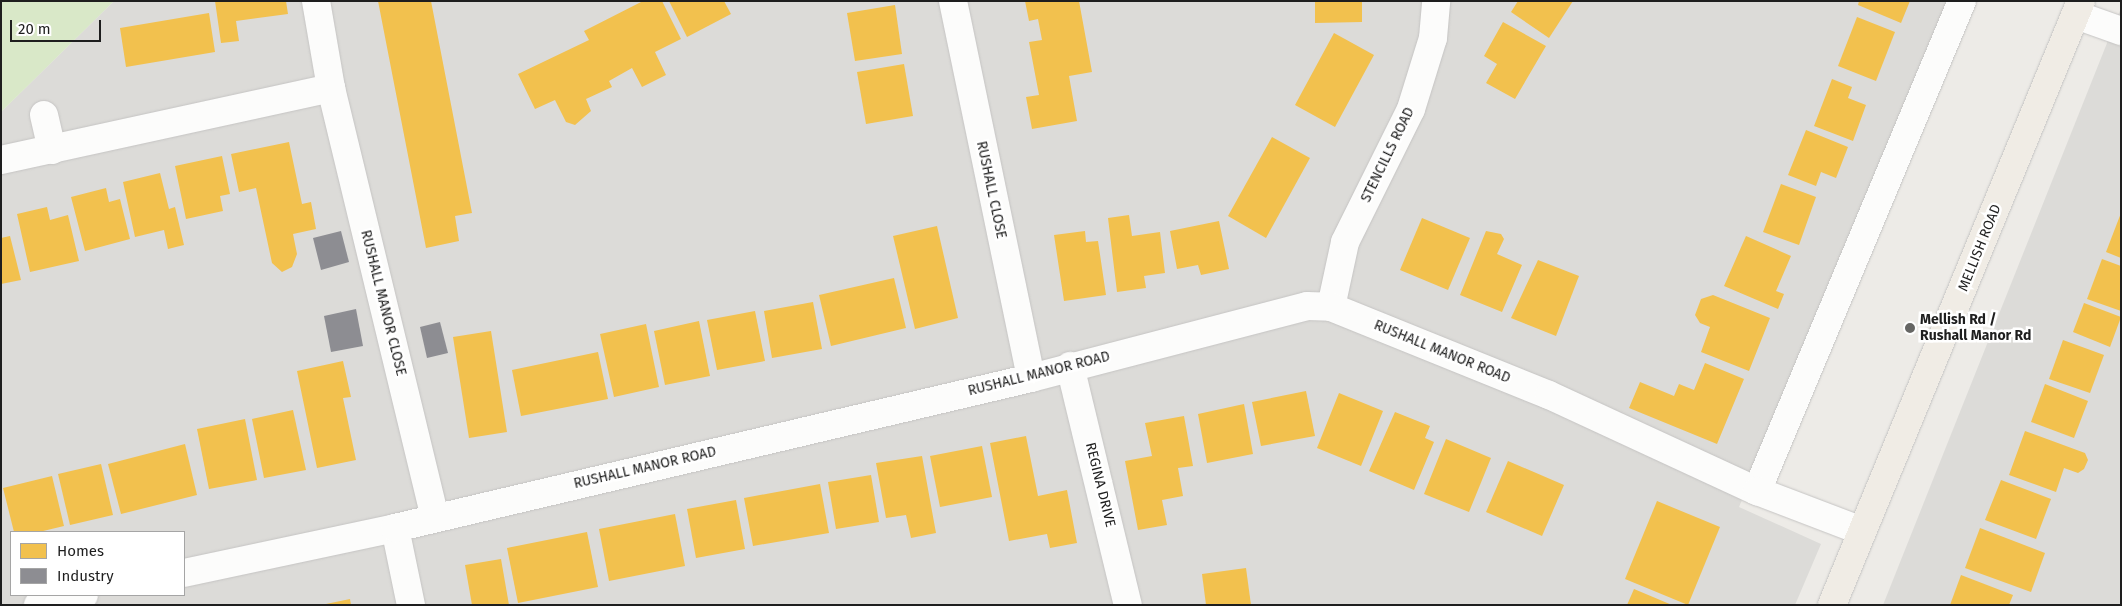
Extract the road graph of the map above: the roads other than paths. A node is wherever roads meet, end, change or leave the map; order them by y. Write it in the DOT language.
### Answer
graph roads {
  1 [pos="316,1"];
  2 [pos="953,1"];
  3 [pos="1436,1"];
  4 [pos="1962,1"];
  5 [pos="2078,8"];
  6 [pos="2121,31"];
  7 [pos="331,88"];
  8 [pos="44,115"];
  9 [pos="52,150"];
  10 [pos="1,160"];
  11 [pos="1331,307"];
  12 [pos="1070,366"];
  13 [pos="1031,378"];
  14 [pos="1757,491"];
  15 [pos="435,517"];
  16 [pos="395,528"];
  17 [pos="1862,531"];
  18 [pos="185,573"];
  19 [pos="79,596"];
  20 [pos="38,605"];
  21 [pos="411,605"];
  22 [pos="1128,605"];
  23 [pos="1832,605"];
  1 -- 7 [label="street, RUSHALL MANOR CLOSE"];
  2 -- 13 [label="street, RUSHALL CLOSE"];
  3 -- 11 [label="street, STENCILLS ROAD"];
  4 -- 14 [label="street"];
  5 -- 6 [label="street"];
  5 -- 17 [label="main road, MELLISH ROAD"];
  7 -- 9 [label="street"];
  7 -- 15 [label="street, RUSHALL MANOR CLOSE"];
  8 -- 9 [label="street"];
  9 -- 10 [label="street"];
  11 -- 12 [label="street, RUSHALL MANOR ROAD"];
  11 -- 14 [label="street, RUSHALL MANOR ROAD"];
  12 -- 13 [label="street, RUSHALL MANOR ROAD"];
  12 -- 22 [label="street, REGINA DRIVE"];
  13 -- 15 [label="street, RUSHALL MANOR ROAD"];
  14 -- 17 [label="street, RUSHALL MANOR ROAD"];
  15 -- 16 [label="street, RUSHALL MANOR ROAD"];
  16 -- 18 [label="street, RUSHALL MANOR ROAD"];
  16 -- 21 [label="street"];
  17 -- 23 [label="main road, MELLISH ROAD"];
  19 -- 20 [label="street"];
}
